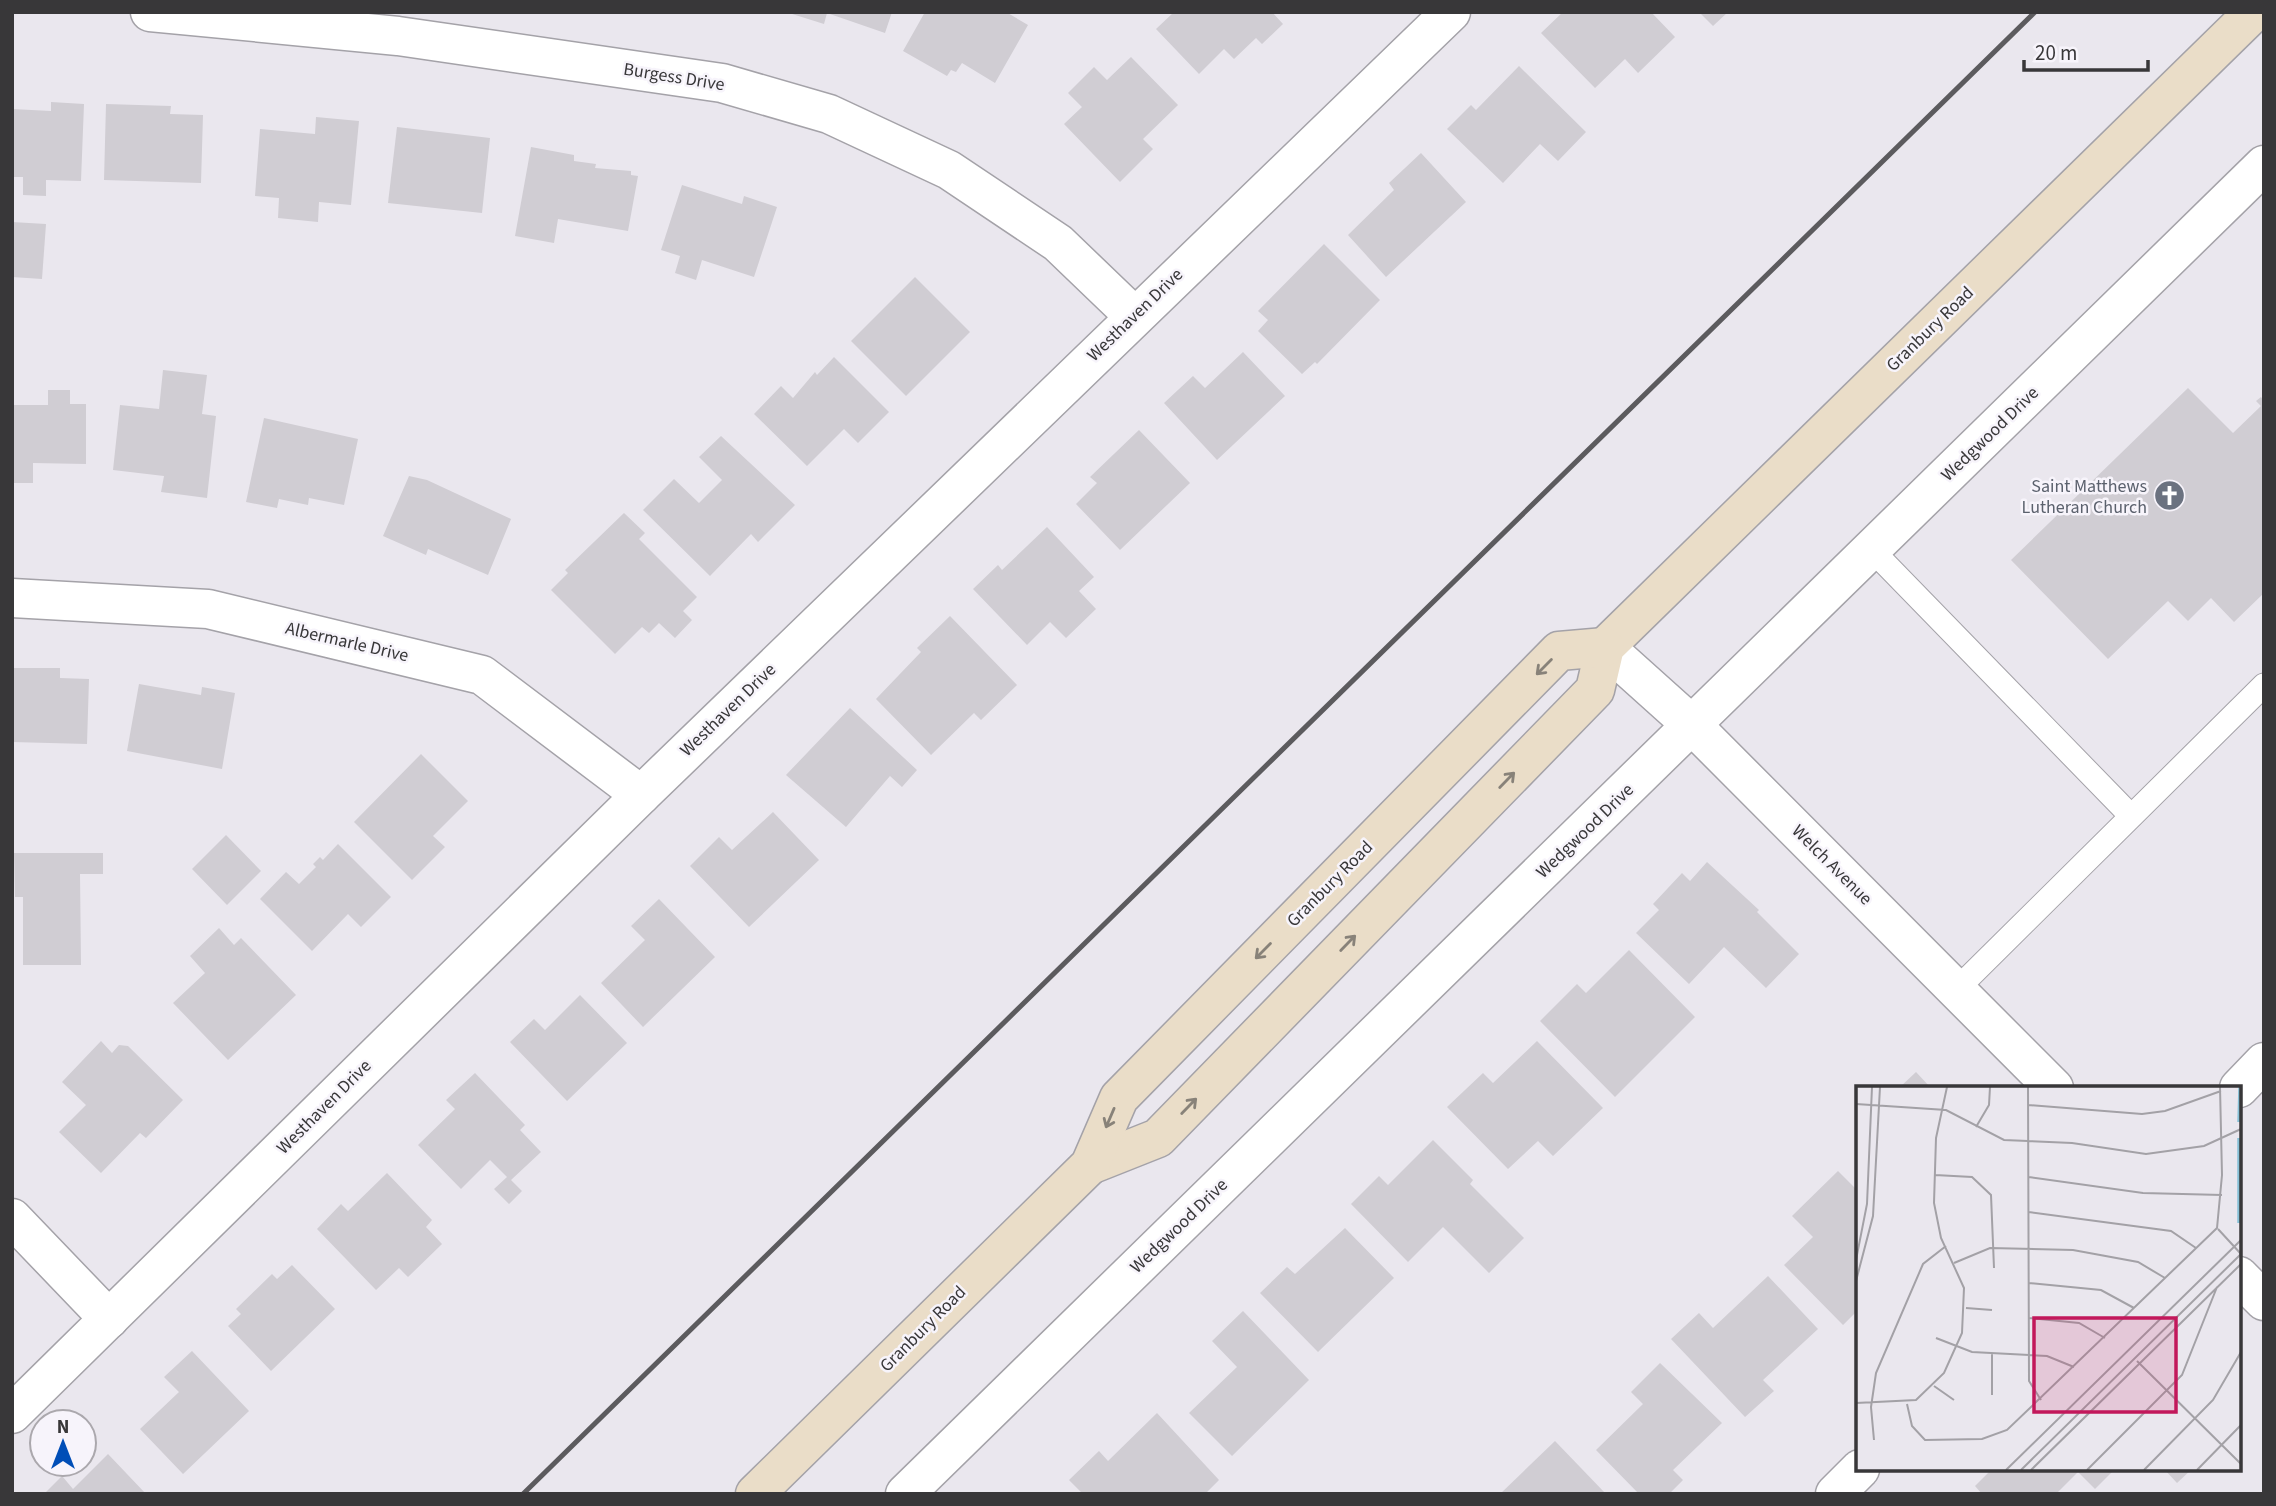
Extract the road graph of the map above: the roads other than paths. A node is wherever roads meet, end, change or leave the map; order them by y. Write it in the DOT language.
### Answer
graph roads {
  1 [pos="150,12"];
  2 [pos="1451,12"];
  3 [pos="2254,12"];
  4 [pos="2264,165"];
  5 [pos="1134,316"];
  6 [pos="1872,550"];
  7 [pos="12,598"];
  8 [pos="1605,647"];
  9 [pos="2264,685"];
  10 [pos="1693,726"];
  11 [pos="641,794"];
  12 [pos="2131,816"];
  13 [pos="1956,990"];
  14 [pos="2264,1062"];
  15 [pos="2052,1086"];
  16 [pos="2241,1086"];
  17 [pos="1090,1165"];
  18 [pos="12,1218"];
  19 [pos="2241,1278"];
  20 [pos="2264,1301"];
  21 [pos="109,1320"];
  22 [pos="12,1414"];
  23 [pos="1858,1471"];
  24 [pos="755,1494"];
  25 [pos="905,1494"];
  26 [pos="1835,1494"];
  1 -- 5 [label="street, Burgess Drive"];
  2 -- 5 [label="street, Westhaven Drive"];
  3 -- 8 [label="main road, Granbury Road"];
  4 -- 6 [label="street, Wedgwood Drive"];
  5 -- 11 [label="street, Westhaven Drive"];
  6 -- 10 [label="street, Wedgwood Drive"];
  6 -- 12 [label="lane"];
  7 -- 11 [label="street, Albermarle Drive"];
  8 -- 10 [label="street, Welch Avenue"];
  17 -- 8 [label="main road, Granbury Road, one-way"];
  8 -- 17 [label="main road, Granbury Road, one-way"];
  9 -- 12 [label="lane"];
  10 -- 13 [label="street, Welch Avenue"];
  10 -- 25 [label="street, Wedgwood Drive"];
  11 -- 21 [label="street, Westhaven Drive"];
  12 -- 13 [label="lane"];
  13 -- 15 [label="street, Welch Avenue"];
  14 -- 16 [label="street"];
  17 -- 24 [label="main road, Granbury Road"];
  18 -- 21 [label="street"];
  19 -- 20 [label="street"];
  21 -- 22 [label="street, Westhaven Drive"];
  23 -- 26 [label="street"];
}
